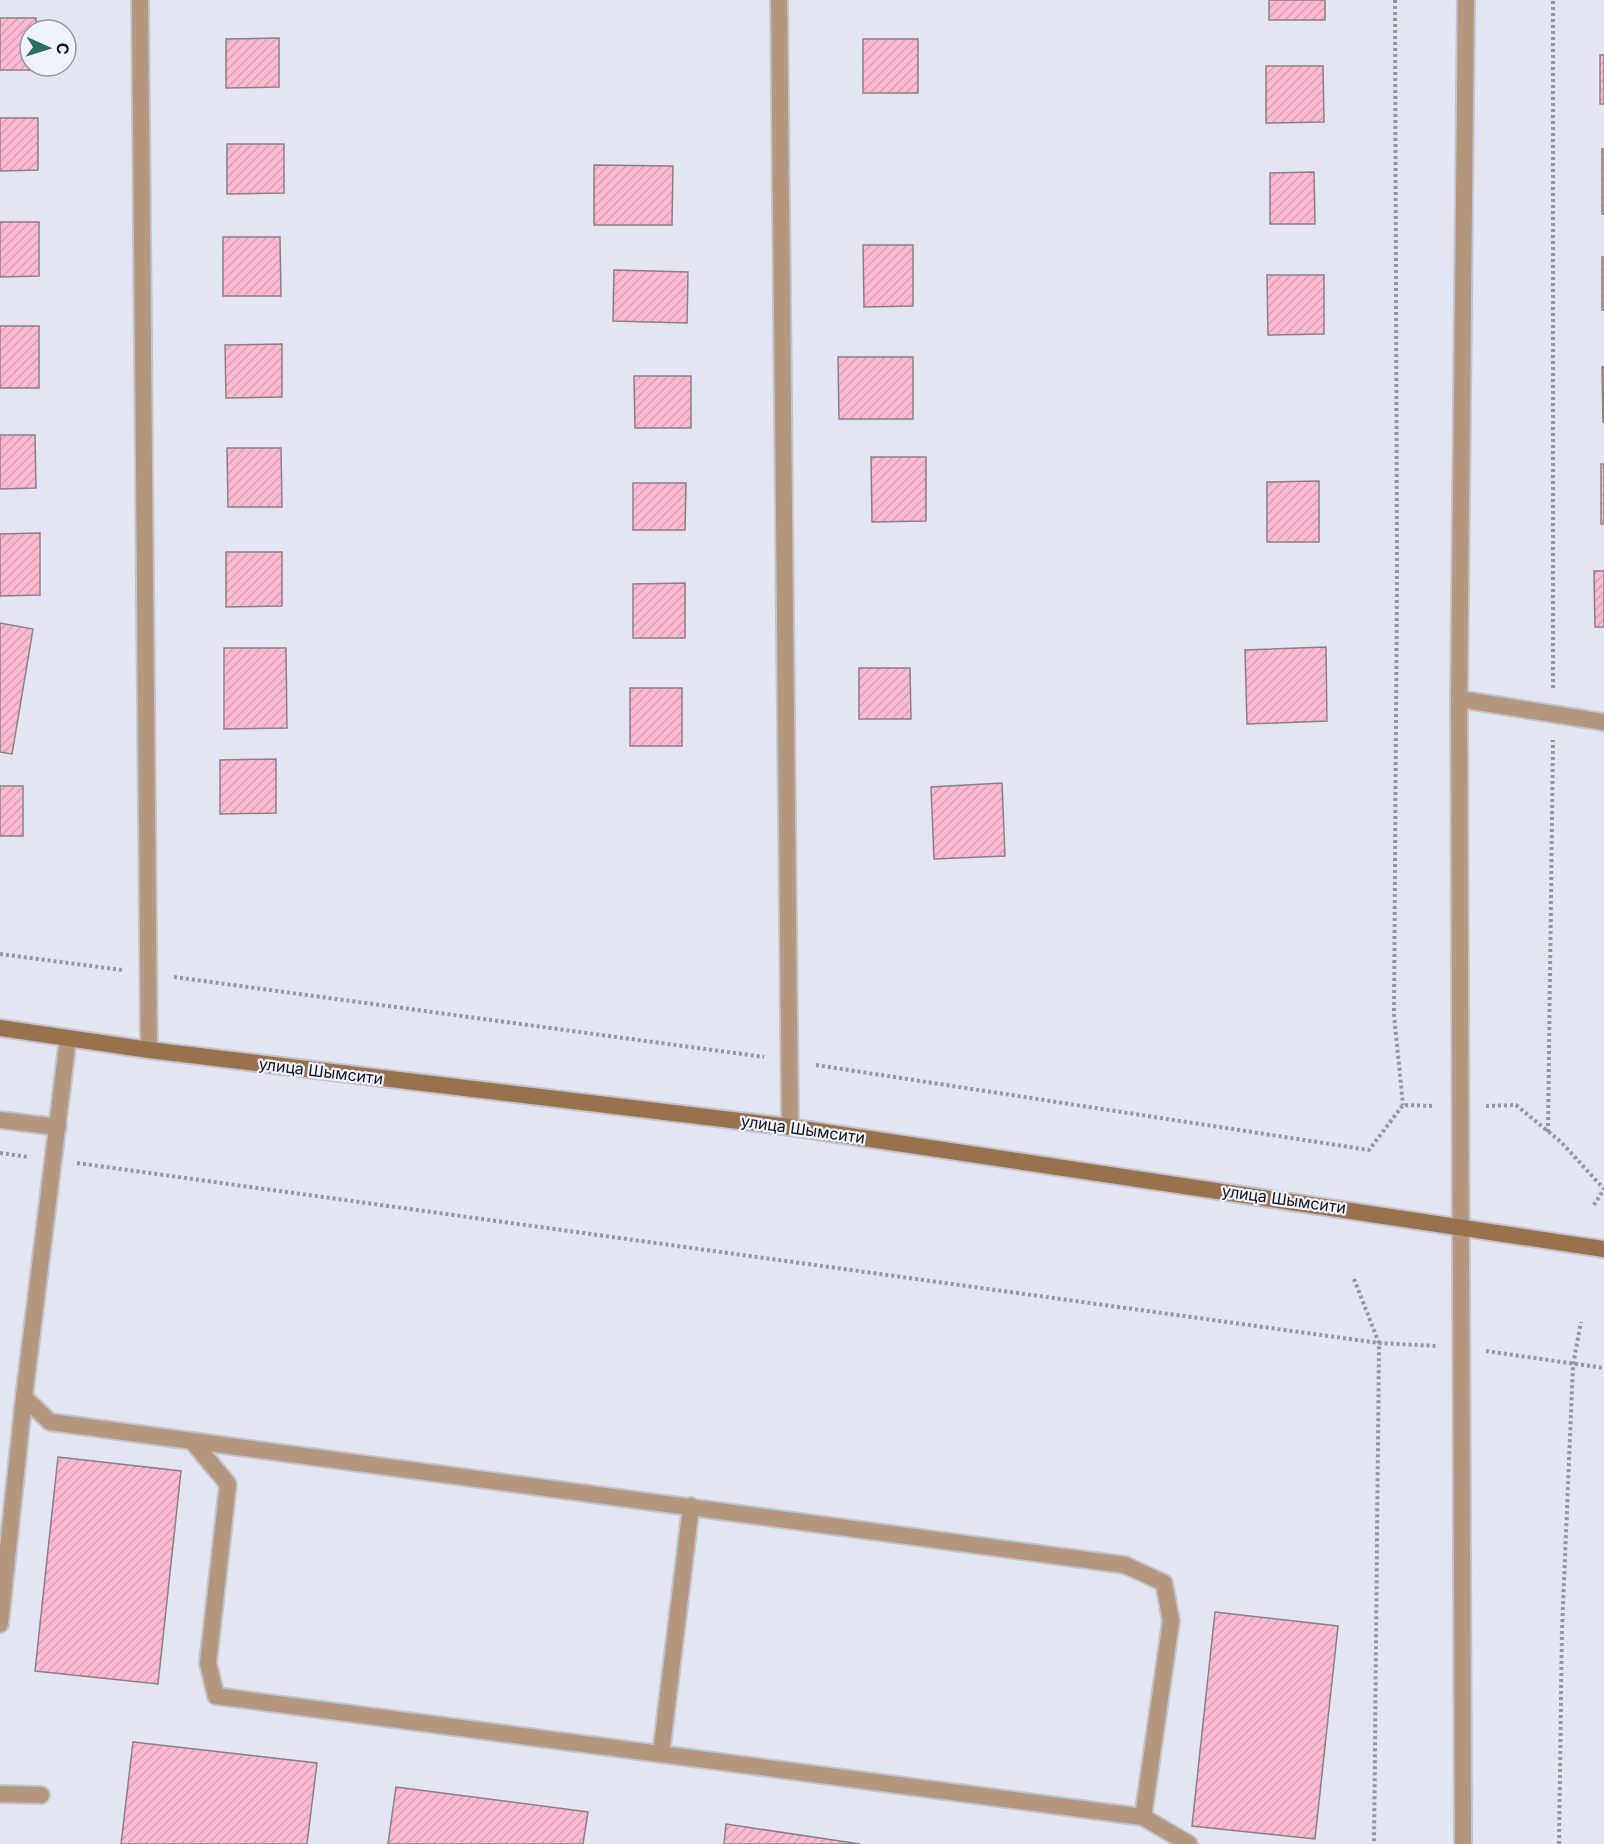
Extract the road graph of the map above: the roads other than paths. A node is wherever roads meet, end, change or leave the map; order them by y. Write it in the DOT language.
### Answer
graph roads {
  1 [pos="140,0"];
  2 [pos="779,0"];
  3 [pos="1466,0"];
  4 [pos="1459,699"];
  5 [pos="1604,722"];
  6 [pos="0,1028"];
  7 [pos="68,1038"];
  8 [pos="149,1050"];
  9 [pos="0,1120"];
  10 [pos="58,1127"];
  11 [pos="790,1127"];
  12 [pos="1460,1225"];
  13 [pos="1604,1249"];
  14 [pos="24,1397"];
  15 [pos="192,1441"];
  16 [pos="691,1506"];
  17 [pos="0,1624"];
  18 [pos="661,1754"];
  19 [pos="0,1794"];
  20 [pos="41,1795"];
  21 [pos="1143,1817"];
  22 [pos="1189,1844"];
  23 [pos="1463,1844"];
  1 -- 8 [label="street"];
  2 -- 11 [label="street"];
  3 -- 4 [label="street"];
  4 -- 5 [label="street"];
  4 -- 12 [label="street"];
  6 -- 7 [label="main road, улица Шымсити"];
  7 -- 8 [label="main road, улица Шымсити"];
  7 -- 10 [label="street"];
  8 -- 11 [label="main road, улица Шымсити"];
  9 -- 10 [label="street"];
  10 -- 14 [label="street"];
  11 -- 12 [label="main road, улица Шымсити"];
  12 -- 13 [label="main road, улица Шымсити"];
  12 -- 23 [label="street"];
  14 -- 15 [label="street"];
  14 -- 17 [label="street"];
  15 -- 16 [label="street"];
  15 -- 18 [label="street"];
  16 -- 18 [label="street"];
  16 -- 21 [label="street"];
  18 -- 21 [label="street"];
  19 -- 20 [label="street"];
  21 -- 22 [label="street"];
}
